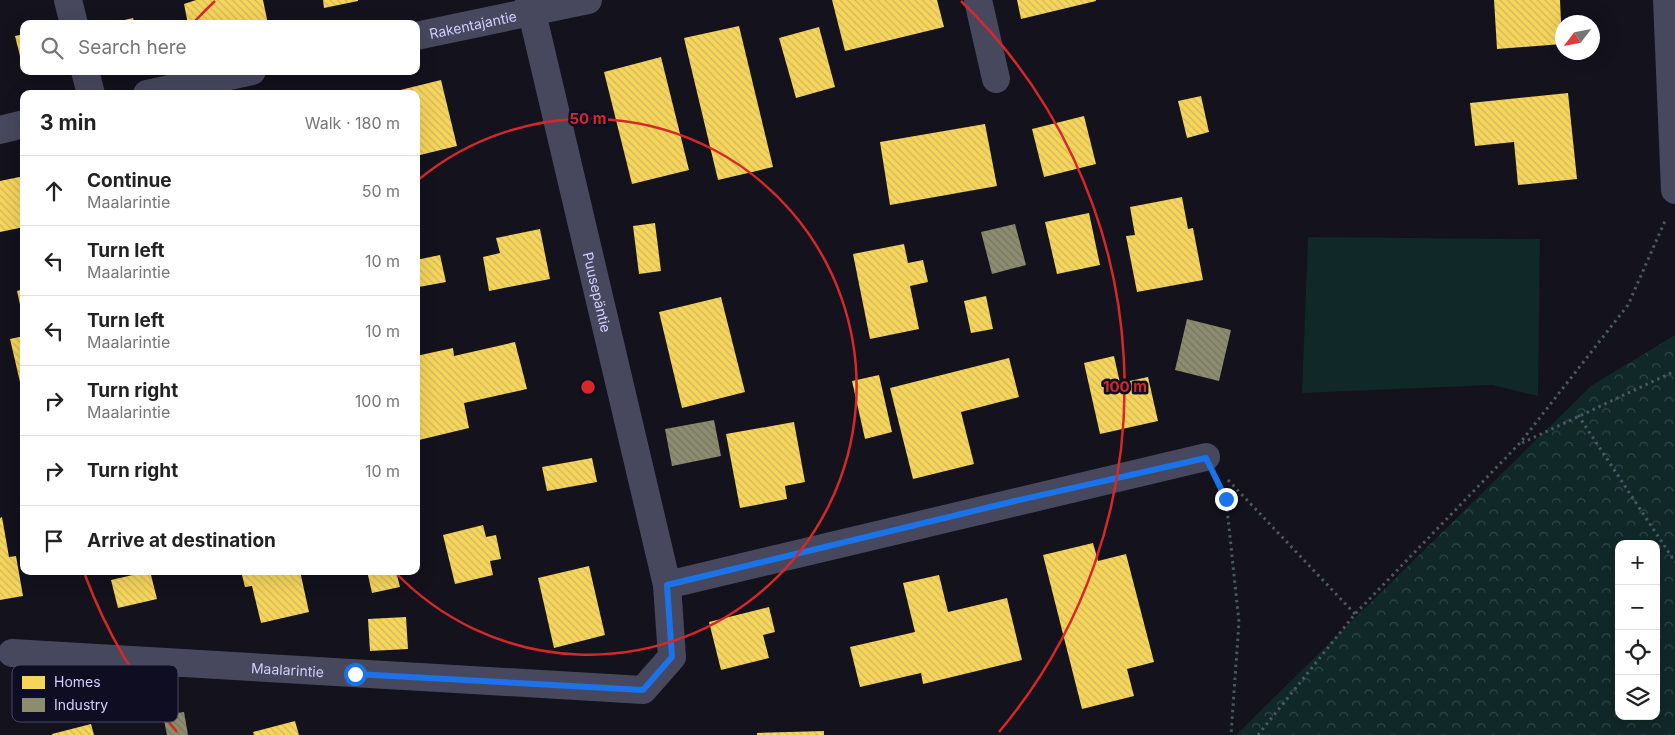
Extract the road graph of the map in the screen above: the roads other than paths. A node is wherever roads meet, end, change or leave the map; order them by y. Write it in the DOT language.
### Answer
graph roads {
  1 [pos="68,0"];
  2 [pos="588,0"];
  3 [pos="978,0"];
  4 [pos="1667,0"];
  5 [pos="530,6"];
  6 [pos="73,20"];
  7 [pos="420,35"];
  8 [pos="86,75"];
  9 [pos="234,75"];
  10 [pos="996,79"];
  11 [pos="90,90"];
  12 [pos="165,90"];
  13 [pos="20,125"];
  14 [pos="0,130"];
  15 [pos="1672,203"];
  16 [pos="1206,458"];
  17 [pos="667,585"];
  18 [pos="12,653"];
  1 -- 6 [label="street"];
  2 -- 5 [label="street, Rakentajantie"];
  3 -- 10 [label="street"];
  4 -- 15 [label="street"];
  5 -- 7 [label="street, Rakentajantie"];
  5 -- 17 [label="street, Puusepäntie"];
  8 -- 11 [label="street"];
  9 -- 12 [label="street"];
  13 -- 14 [label="street"];
  16 -- 17 [label="street"];
  17 -- 18 [label="street, Maalarintie"];
}
